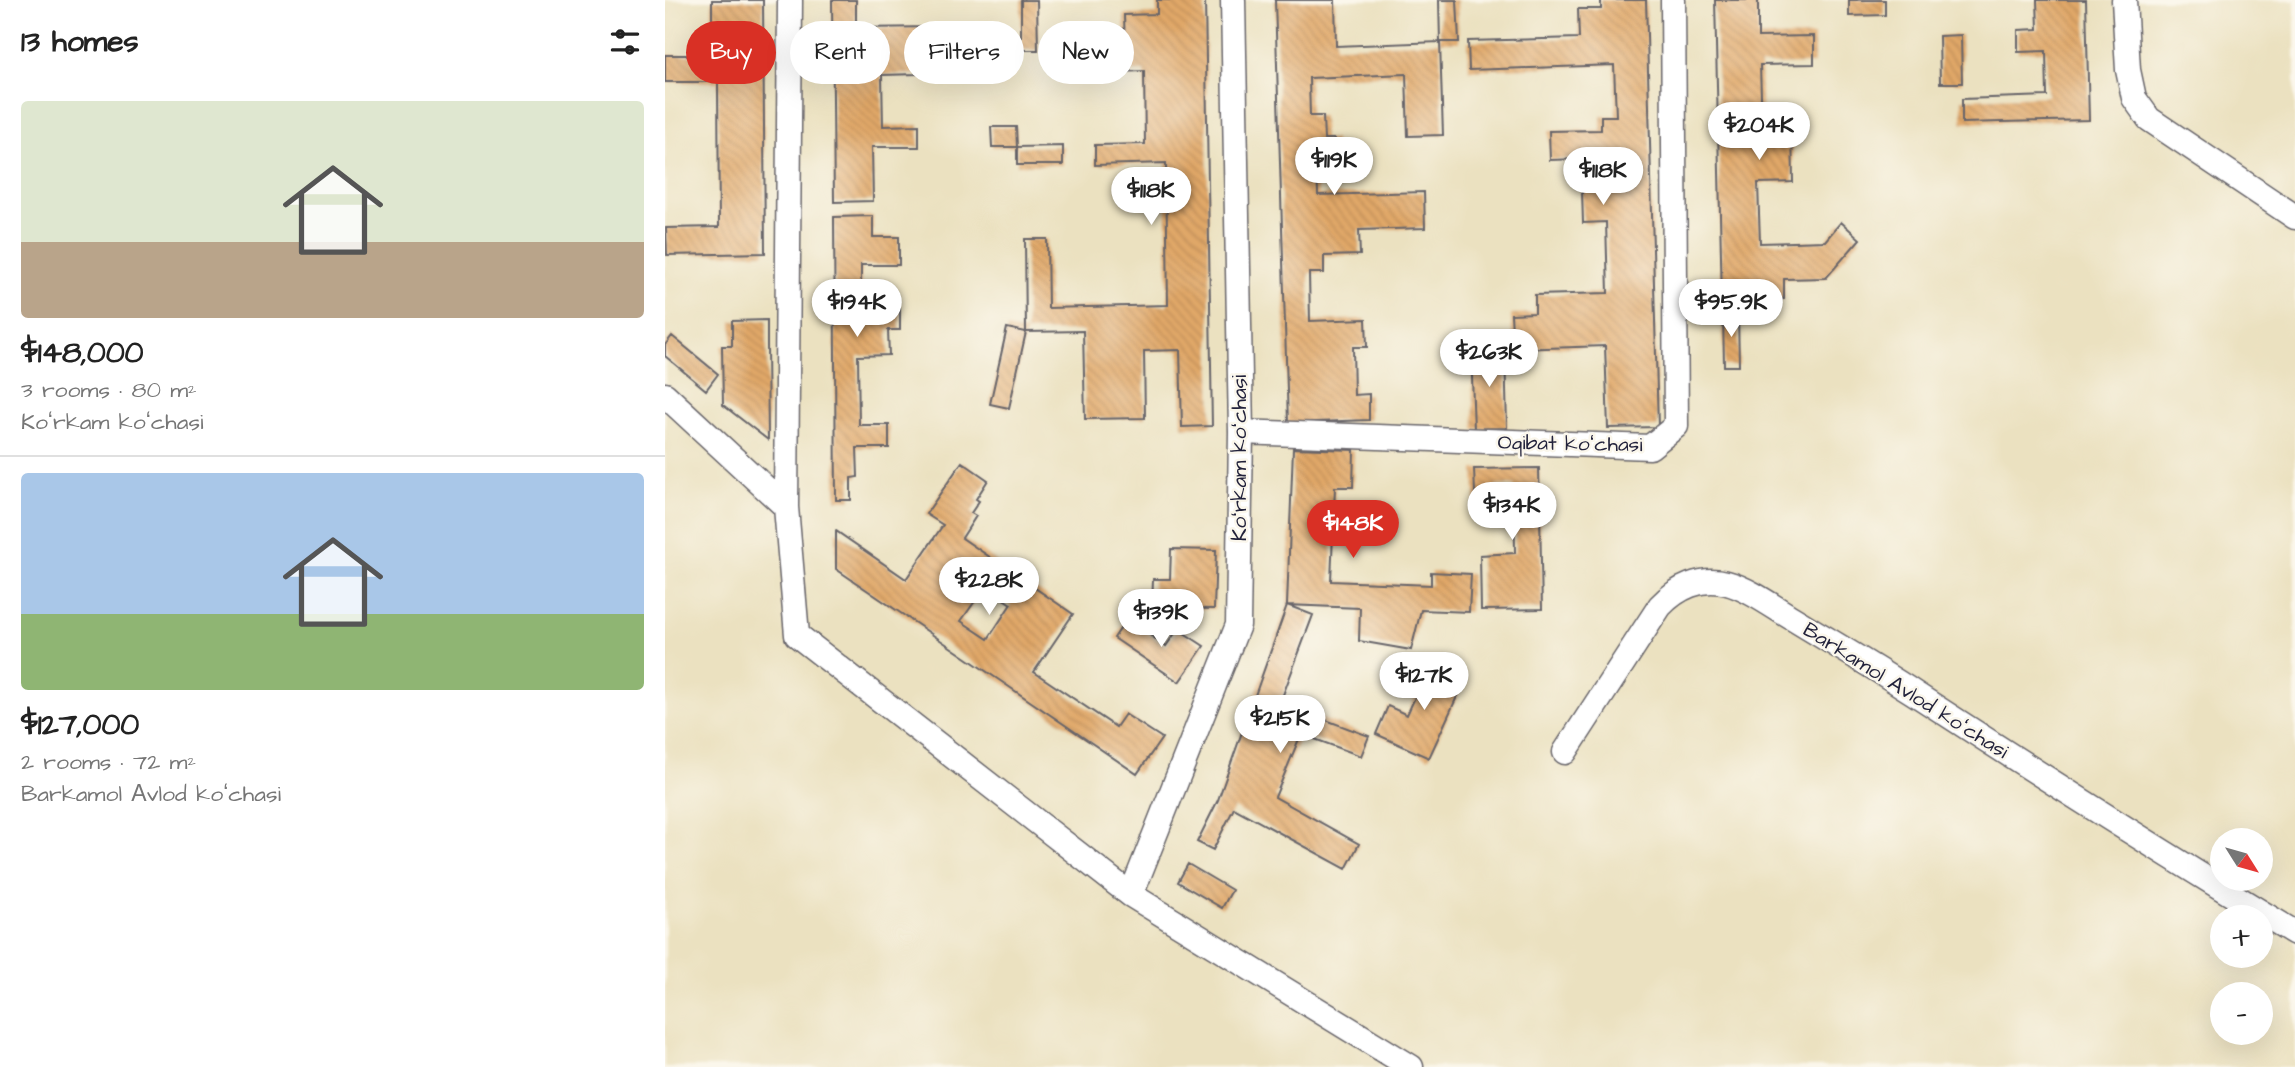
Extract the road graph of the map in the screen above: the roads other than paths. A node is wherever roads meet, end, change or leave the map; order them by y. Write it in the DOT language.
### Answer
graph roads {
  1 [pos="790,0"];
  2 [pos="1233,0"];
  3 [pos="1673,0"];
  4 [pos="2124,0"];
  5 [pos="2295,217"];
  6 [pos="665,395"];
  7 [pos="1241,432"];
  8 [pos="786,507"];
  9 [pos="1566,752"];
  10 [pos="1131,895"];
  11 [pos="2295,933"];
  12 [pos="1411,1067"];
  1 -- 8 [label="street"];
  2 -- 7 [label="street, Koʻrkam koʻchasi"];
  3 -- 7 [label="street, Oqibat koʻchasi"];
  4 -- 5 [label="street"];
  6 -- 8 [label="street"];
  7 -- 10 [label="street, Koʻrkam koʻchasi"];
  8 -- 10 [label="street"];
  9 -- 11 [label="street, Barkamol Аvlod koʻchasi"];
  10 -- 12 [label="street"];
}
